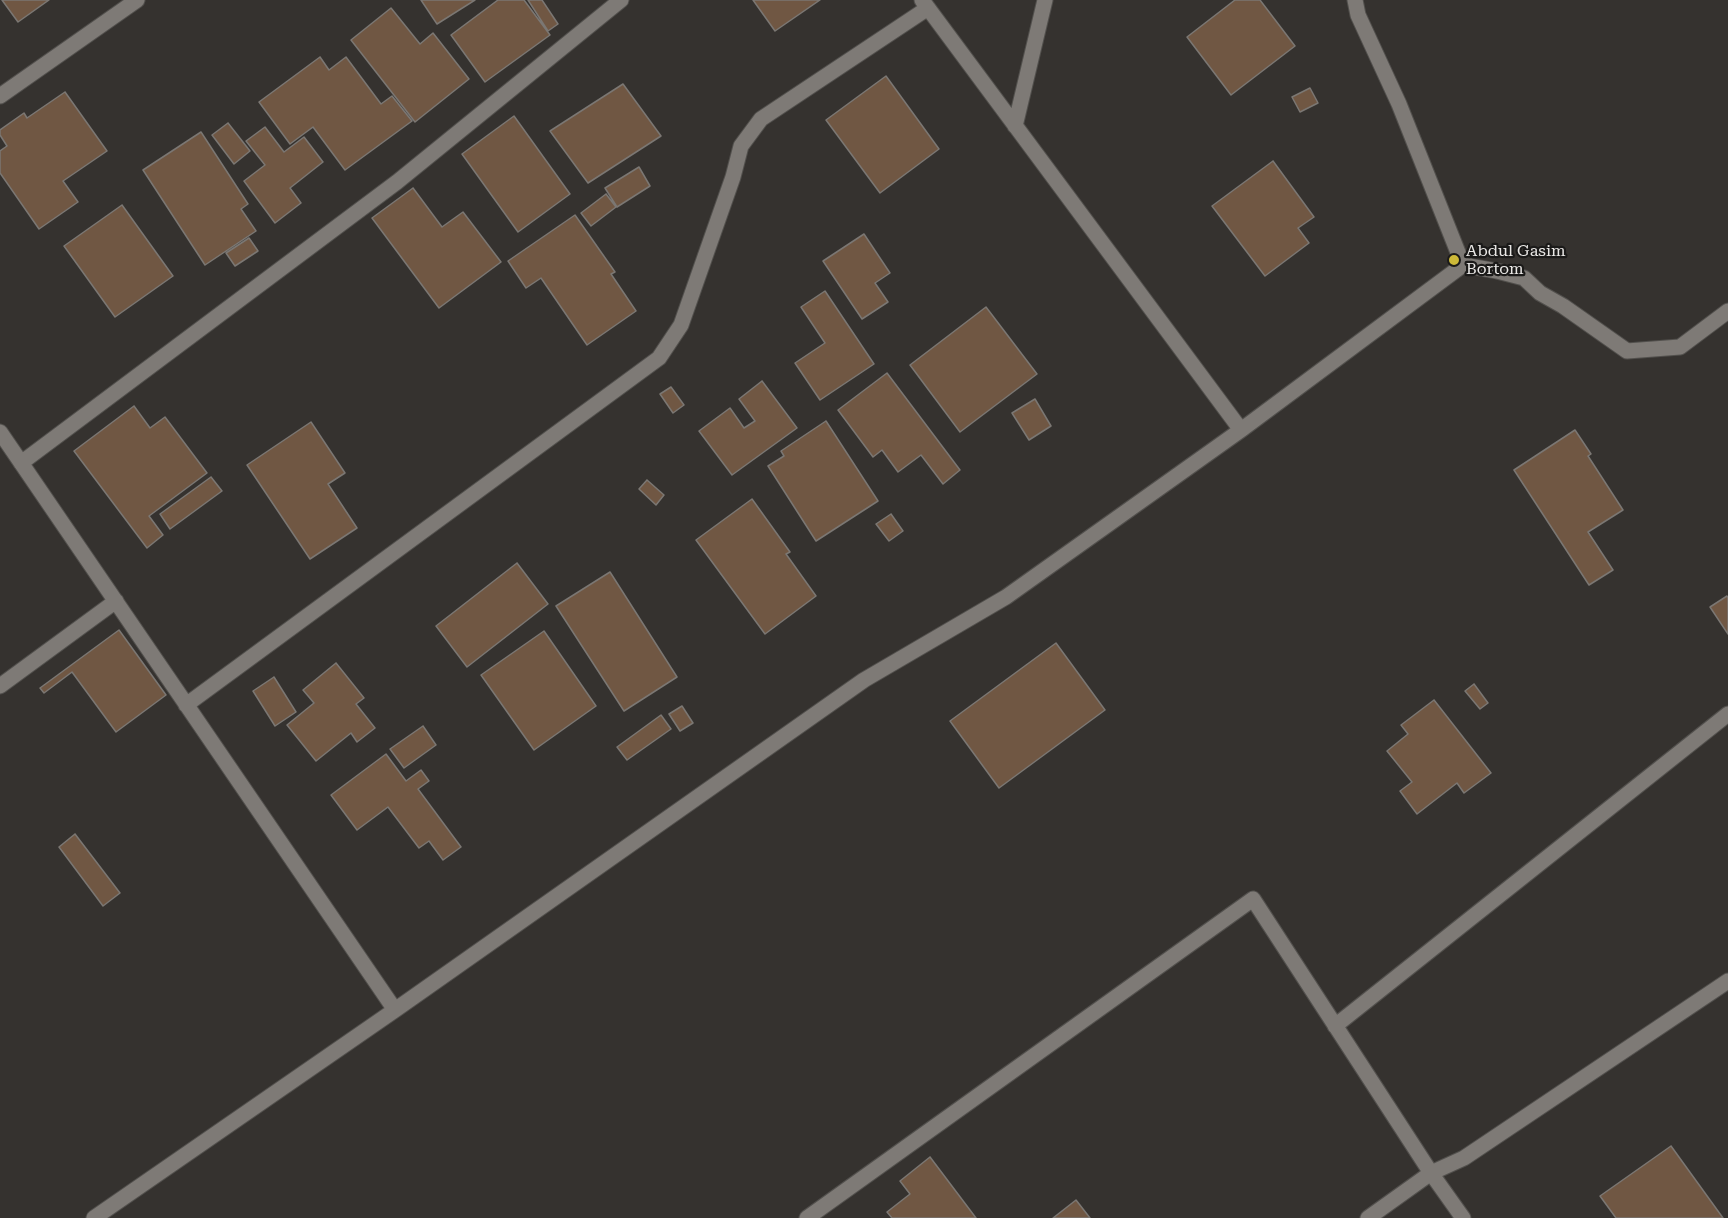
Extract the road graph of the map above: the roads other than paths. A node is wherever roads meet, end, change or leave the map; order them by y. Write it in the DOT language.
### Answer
graph roads {
  1 [pos="137,0"];
  2 [pos="621,0"];
  3 [pos="1045,0"];
  4 [pos="1355,0"];
  5 [pos="925,4"];
  6 [pos="0,96"];
  7 [pos="1016,126"];
  8 [pos="1463,265"];
  9 [pos="1728,311"];
  10 [pos="1241,430"];
  11 [pos="0,432"];
  12 [pos="21,463"];
  13 [pos="116,601"];
  14 [pos="0,686"];
  15 [pos="186,705"];
  16 [pos="1728,714"];
  17 [pos="1728,981"];
  18 [pos="395,1010"];
  19 [pos="1335,1026"];
  20 [pos="1431,1173"];
  21 [pos="94,1218"];
  22 [pos="807,1218"];
  23 [pos="1368,1218"];
  24 [pos="1463,1218"];
  1 -- 6 [label="street"];
  2 -- 12 [label="street"];
  3 -- 7 [label="street"];
  4 -- 8 [label="street"];
  5 -- 7 [label="street"];
  5 -- 15 [label="street"];
  7 -- 10 [label="street"];
  8 -- 9 [label="street"];
  8 -- 10 [label="street"];
  10 -- 18 [label="street"];
  11 -- 12 [label="street"];
  12 -- 13 [label="street"];
  13 -- 14 [label="street"];
  13 -- 15 [label="street"];
  15 -- 18 [label="street"];
  16 -- 19 [label="street"];
  17 -- 20 [label="street"];
  18 -- 21 [label="street"];
  19 -- 20 [label="street"];
  19 -- 22 [label="street"];
  20 -- 23 [label="street"];
  20 -- 24 [label="street"];
}
